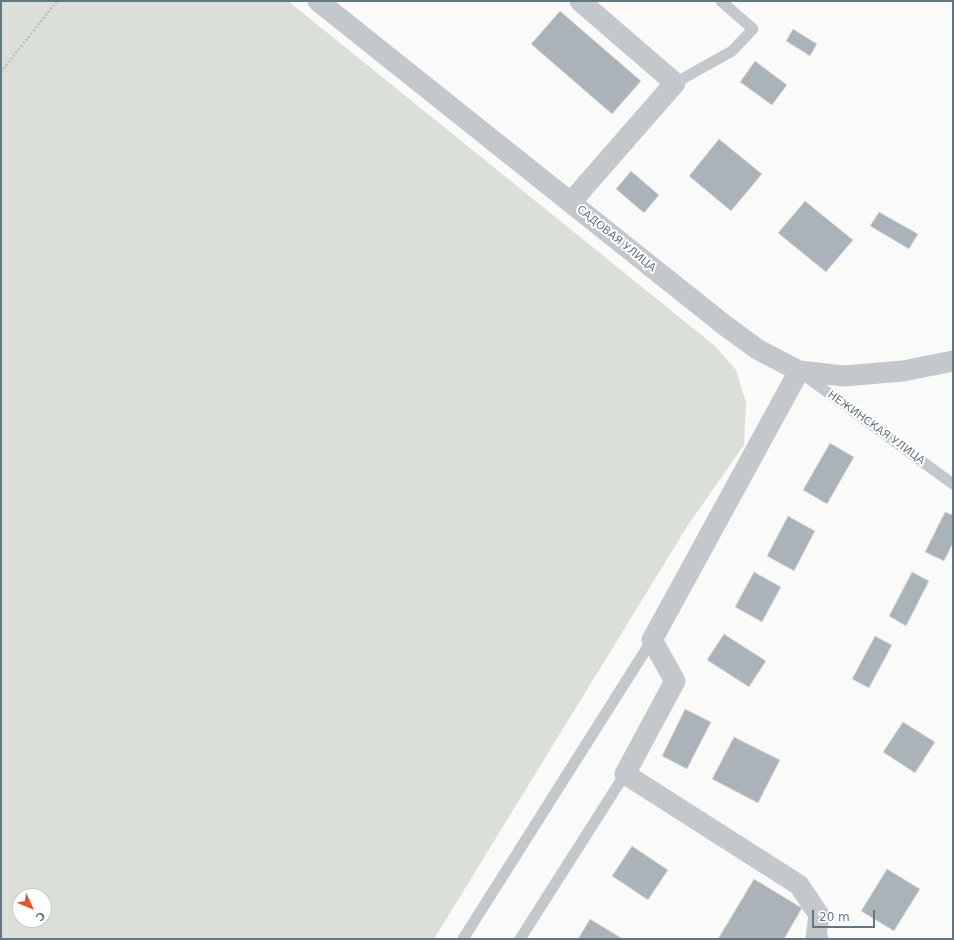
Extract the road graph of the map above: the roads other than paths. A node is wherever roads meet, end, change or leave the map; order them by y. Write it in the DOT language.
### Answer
graph roads {
  1 [pos="318,1"];
  2 [pos="580,1"];
  3 [pos="721,1"];
  4 [pos="675,83"];
  5 [pos="571,202"];
  6 [pos="953,360"];
  7 [pos="799,371"];
  8 [pos="953,484"];
  9 [pos="652,640"];
  10 [pos="625,774"];
  11 [pos="462,939"];
  12 [pos="520,939"];
  13 [pos="816,939"];
  1 -- 5 [label="street, САДОВАЯ УЛИЦА"];
  2 -- 4 [label="street"];
  3 -- 4 [label="lane"];
  4 -- 5 [label="street"];
  5 -- 7 [label="street, САДОВАЯ УЛИЦА"];
  6 -- 7 [label="street, САДОВАЯ УЛИЦА"];
  7 -- 8 [label="lane, НЕЖИНСКАЯ УЛИЦА"];
  7 -- 9 [label="street"];
  9 -- 10 [label="street"];
  9 -- 11 [label="lane"];
  10 -- 12 [label="lane"];
  10 -- 13 [label="street"];
}
